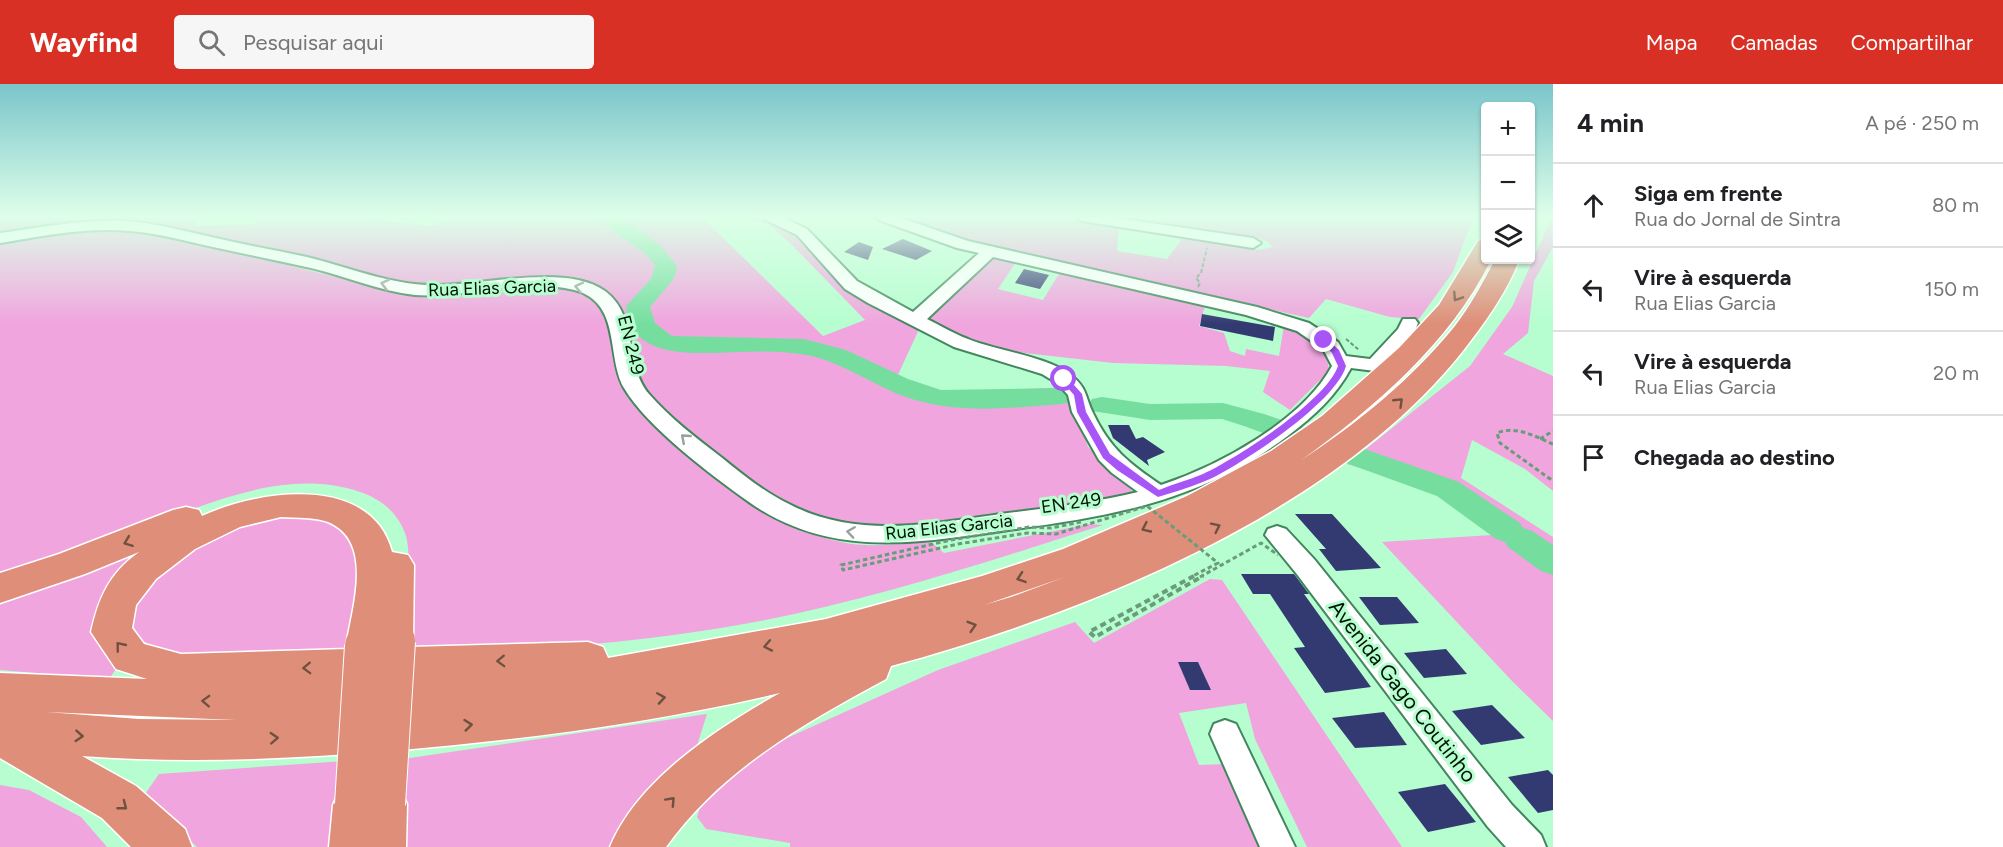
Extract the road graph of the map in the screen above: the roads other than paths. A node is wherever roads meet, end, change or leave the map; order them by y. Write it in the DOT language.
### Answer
graph roads {
  1 [pos="255,253"];
  2 [pos="821,253"];
  3 [pos="987,253"];
  4 [pos="995,253"];
  5 [pos="1481,254"];
  6 [pos="1505,264"];
  7 [pos="915,318"];
  8 [pos="1409,323"];
  9 [pos="1340,361"];
  10 [pos="1346,430"];
  11 [pos="1285,458"];
  12 [pos="1158,494"];
  13 [pos="1277,545"];
  14 [pos="0,588"];
  15 [pos="916,643"];
  16 [pos="380,644"];
  17 [pos="707,659"];
  18 [pos="0,692"];
  19 [pos="0,728"];
  20 [pos="0,734"];
  21 [pos="1225,734"];
  22 [pos="369,826"];
  23 [pos="167,847"];
  24 [pos="635,847"];
  25 [pos="1278,847"];
  26 [pos="1529,847"];
  12 -- 1 [label="street, Rua Elias Garcia / EN 249, one-way"];
  2 -- 7 [label="street"];
  3 -- 7 [label="street"];
  4 -- 9 [label="street"];
  5 -- 10 [label="highway, one-way"];
  10 -- 6 [label="highway, one-way"];
  7 -- 12 [label="street"];
  8 -- 9 [label="street"];
  9 -- 11 [label="street, Rua Elias Garcia / EN 249"];
  10 -- 11 [label="highway"];
  11 -- 12 [label="street, Rua Elias Garcia / EN 249"];
  15 -- 11 [label="highway, one-way"];
  11 -- 17 [label="highway, one-way"];
  13 -- 26 [label="street, Avenida Gago Coutinho"];
  16 -- 14 [label="highway, one-way"];
  19 -- 15 [label="highway, one-way"];
  24 -- 15 [label="highway, one-way"];
  17 -- 16 [label="highway, one-way"];
  16 -- 22 [label="highway, bridge"];
  17 -- 18 [label="highway, one-way"];
  20 -- 23 [label="highway, one-way"];
  21 -- 25 [label="street"];
}
